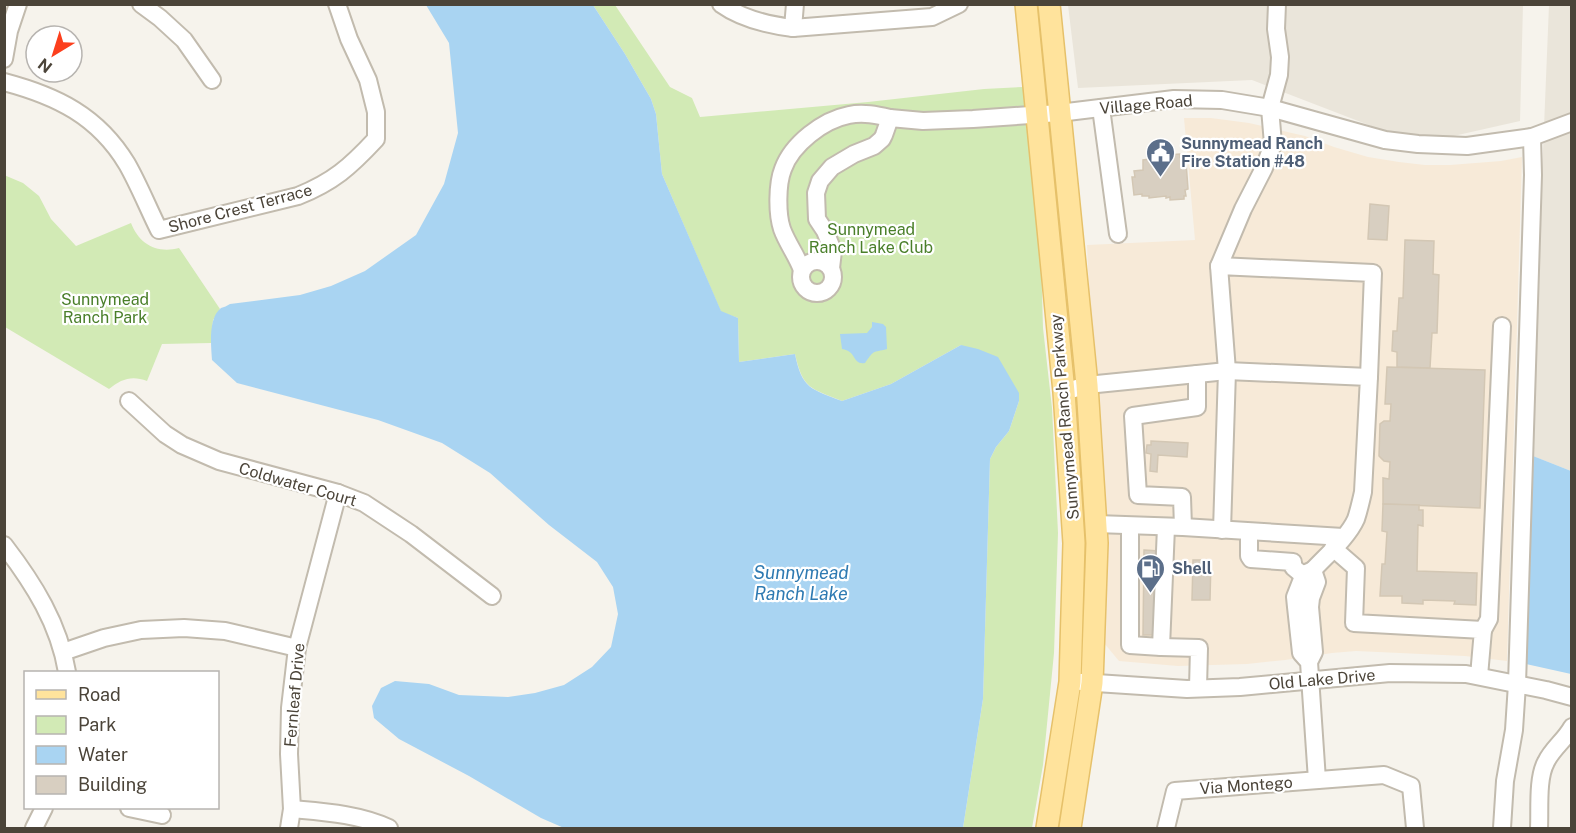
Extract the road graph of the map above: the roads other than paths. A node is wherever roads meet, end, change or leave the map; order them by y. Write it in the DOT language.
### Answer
graph roads {
  1 [pos="18,4"];
  2 [pos="141,4"];
  3 [pos="337,4"];
  4 [pos="721,4"];
  5 [pos="795,4"];
  6 [pos="959,4"];
  7 [pos="1026,4"];
  8 [pos="1049,4"];
  9 [pos="1277,4"];
  10 [pos="793,28"];
  11 [pos="4,59"];
  12 [pos="212,80"];
  13 [pos="4,82"];
  14 [pos="1101,108"];
  15 [pos="1270,108"];
  16 [pos="1059,113"];
  17 [pos="1037,115"];
  18 [pos="890,118"];
  19 [pos="1572,122"];
  20 [pos="1532,137"];
  21 [pos="1119,234"];
  22 [pos="1219,266"];
  23 [pos="831,268"];
  24 [pos="802,270"];
  25 [pos="1502,327"];
  26 [pos="1227,371"];
  27 [pos="1197,374"];
  28 [pos="1369,377"];
  29 [pos="1087,385"];
  30 [pos="1064,392"];
  31 [pos="129,401"];
  32 [pos="338,493"];
  33 [pos="1096,524"];
  34 [pos="1130,526"];
  35 [pos="1174,527"];
  36 [pos="1222,530"];
  37 [pos="1249,532"];
  38 [pos="1295,534"];
  39 [pos="1338,543"];
  40 [pos="4,545"];
  41 [pos="1304,569"];
  42 [pos="492,596"];
  43 [pos="1483,630"];
  44 [pos="1161,647"];
  45 [pos="297,648"];
  46 [pos="63,652"];
  47 [pos="67,671"];
  48 [pos="1479,676"];
  49 [pos="1311,680"];
  50 [pos="1070,682"];
  51 [pos="1092,683"];
  52 [pos="1517,684"];
  53 [pos="1198,688"];
  54 [pos="1572,697"];
  55 [pos="1572,727"];
  56 [pos="1317,780"];
  57 [pos="43,809"];
  58 [pos="137,809"];
  59 [pos="292,809"];
  60 [pos="162,815"];
  61 [pos="34,828"];
  62 [pos="289,828"];
  63 [pos="390,828"];
  64 [pos="1047,828"];
  65 [pos="1070,828"];
  66 [pos="1166,828"];
  67 [pos="1415,828"];
  68 [pos="1502,828"];
  69 [pos="1539,828"];
  1 -- 11 [label="street"];
  2 -- 12 [label="street"];
  3 -- 13 [label="street, Shore Crest Terrace"];
  4 -- 10 [label="street"];
  5 -- 10 [label="street"];
  6 -- 10 [label="street"];
  7 -- 17 [label="main road, Sunnymead Ranch Parkway"];
  8 -- 16 [label="main road, Sunnymead Ranch Parkway"];
  9 -- 15 [label="street"];
  14 -- 15 [label="street, Village Road"];
  14 -- 16 [label="street, Village Road"];
  14 -- 21 [label="street"];
  15 -- 20 [label="street, Village Road"];
  15 -- 22 [label="street"];
  16 -- 17 [label="street, Village Road"];
  16 -- 29 [label="main road, Sunnymead Ranch Parkway"];
  17 -- 18 [label="street, Village Road"];
  17 -- 30 [label="main road, Sunnymead Ranch Parkway"];
  18 -- 23 [label="street"];
  18 -- 24 [label="street, Village Road"];
  19 -- 20 [label="street, Village Road"];
  20 -- 52 [label="street"];
  22 -- 26 [label="street"];
  22 -- 28 [label="street"];
  23 -- 24 [label="street"];
  23 -- 24 [label="street"];
  25 -- 43 [label="street"];
  26 -- 27 [label="street"];
  26 -- 28 [label="street"];
  26 -- 36 [label="street"];
  27 -- 29 [label="street"];
  27 -- 35 [label="street"];
  28 -- 39 [label="street"];
  29 -- 30 [label="street"];
  29 -- 33 [label="main road, Sunnymead Ranch Parkway"];
  30 -- 50 [label="main road, Sunnymead Ranch Parkway"];
  31 -- 32 [label="street, Coldwater Court"];
  32 -- 42 [label="street, Coldwater Court"];
  32 -- 45 [label="street, Fernleaf Drive"];
  33 -- 34 [label="street"];
  33 -- 51 [label="main road, Sunnymead Ranch Parkway"];
  34 -- 35 [label="street"];
  34 -- 44 [label="street"];
  35 -- 36 [label="street"];
  35 -- 44 [label="street"];
  36 -- 37 [label="street"];
  37 -- 38 [label="street"];
  37 -- 41 [label="street"];
  38 -- 39 [label="street"];
  38 -- 41 [label="street"];
  39 -- 41 [label="street"];
  39 -- 43 [label="street"];
  40 -- 46 [label="street"];
  41 -- 49 [label="street"];
  43 -- 48 [label="street"];
  44 -- 53 [label="street"];
  45 -- 46 [label="street"];
  45 -- 59 [label="street, Fernleaf Drive"];
  46 -- 47 [label="street"];
  48 -- 49 [label="street, Old Lake Drive"];
  48 -- 52 [label="street, Old Lake Drive"];
  49 -- 53 [label="street, Old Lake Drive"];
  49 -- 56 [label="street"];
  50 -- 51 [label="street, Old Lake Drive"];
  50 -- 64 [label="main road, Sunnymead Ranch Parkway"];
  51 -- 53 [label="street, Old Lake Drive"];
  51 -- 65 [label="main road, Sunnymead Ranch Parkway"];
  52 -- 54 [label="street, Old Lake Drive"];
  52 -- 68 [label="street"];
  55 -- 69 [label="street"];
  56 -- 66 [label="street, Via Montego"];
  56 -- 67 [label="street, Via Montego"];
  57 -- 61 [label="street"];
  58 -- 60 [label="street"];
  59 -- 62 [label="street, Fernleaf Drive"];
  59 -- 63 [label="street"];
}
